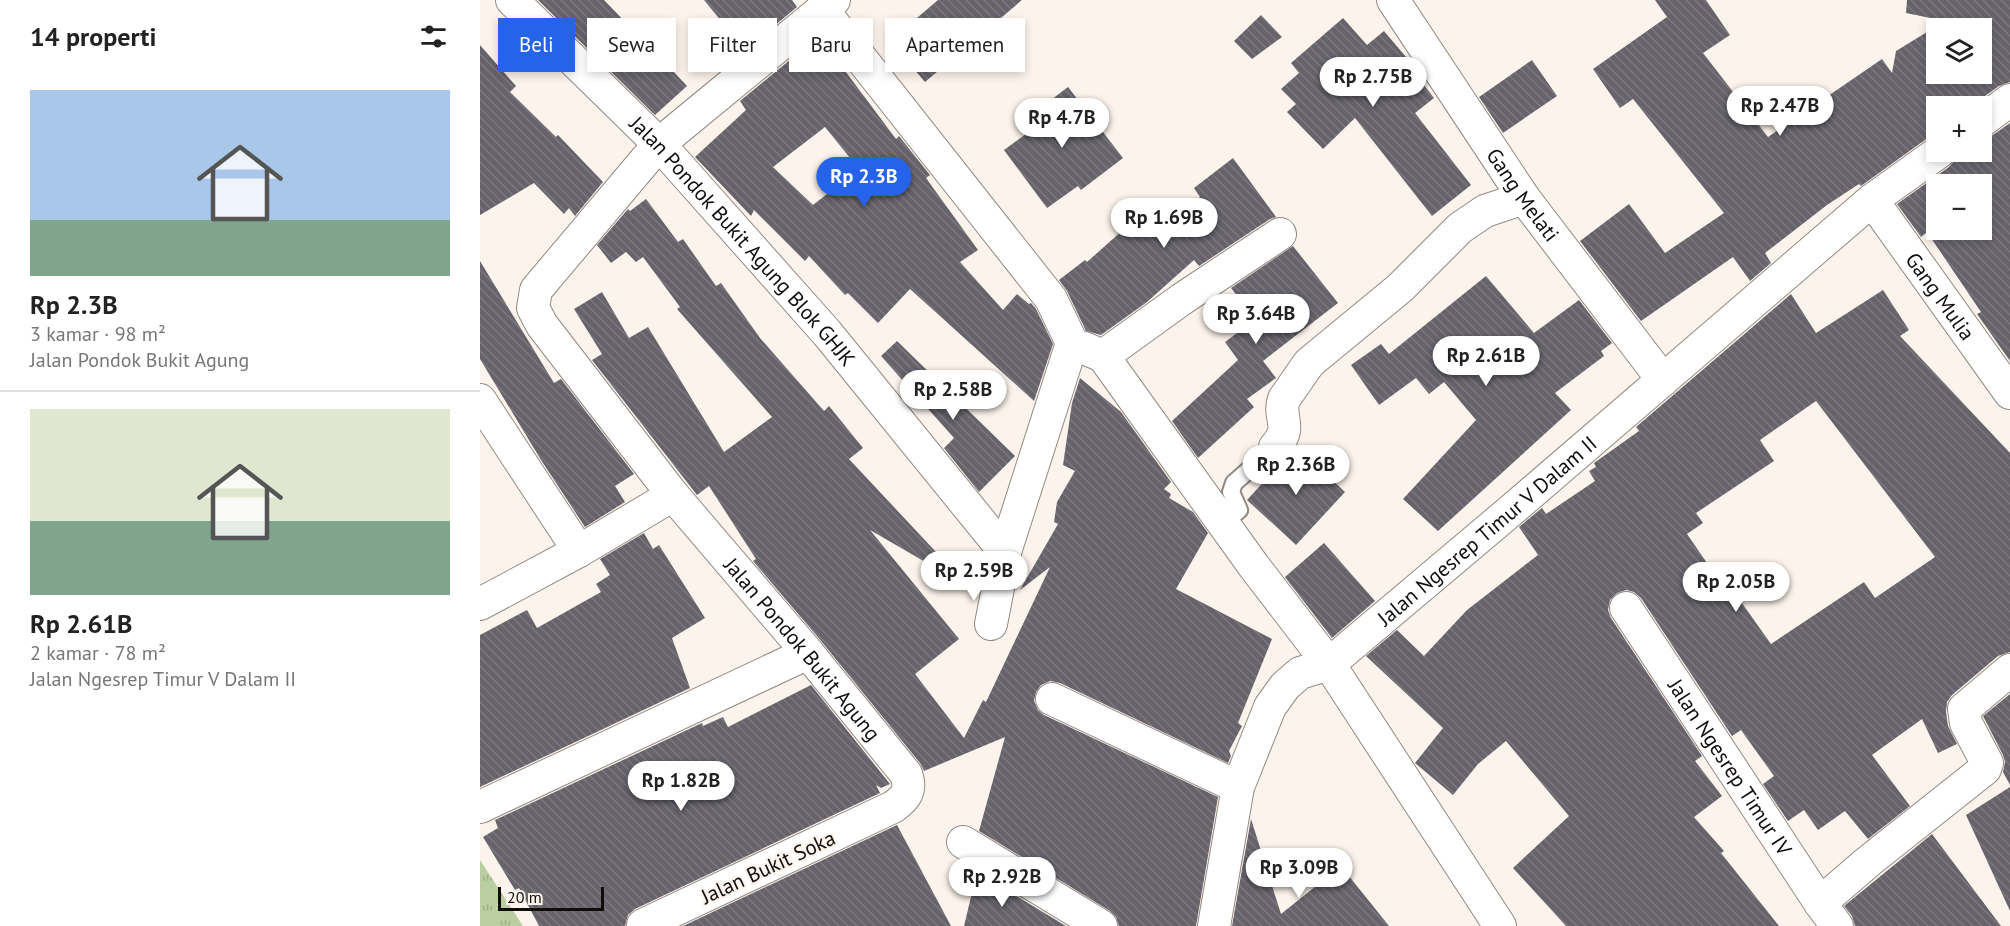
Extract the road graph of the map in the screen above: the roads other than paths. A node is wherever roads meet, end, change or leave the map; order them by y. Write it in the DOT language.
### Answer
graph roads {
  1 [pos="512,0"];
  2 [pos="1393,0"];
  3 [pos="828,4"];
  4 [pos="2010,100"];
  5 [pos="1992,114"];
  6 [pos="659,144"];
  7 [pos="1926,162"];
  8 [pos="1524,198"];
  9 [pos="1872,200"];
  10 [pos="1280,234"];
  11 [pos="1072,343"];
  12 [pos="1103,356"];
  13 [pos="1663,380"];
  14 [pos="2010,393"];
  15 [pos="480,400"];
  16 [pos="1275,447"];
  17 [pos="673,495"];
  18 [pos="1224,523"];
  19 [pos="579,551"];
  20 [pos="1005,552"];
  21 [pos="480,604"];
  22 [pos="1626,608"];
  23 [pos="991,624"];
  24 [pos="808,653"];
  25 [pos="1329,664"];
  26 [pos="2010,670"];
  27 [pos="1052,699"];
  28 [pos="1238,787"];
  29 [pos="480,807"];
  30 [pos="893,807"];
  31 [pos="963,842"];
  32 [pos="1828,914"];
  33 [pos="643,925"];
  34 [pos="1101,926"];
  35 [pos="1214,926"];
  36 [pos="1500,926"];
  1 -- 6 [label="street, Jalan Pondok Bukit Agung Blok GHJK"];
  2 -- 8 [label="street, Gang Melati"];
  3 -- 6 [label="street, Jalan Pondok Bukit Agung"];
  3 -- 11 [label="street, Jalan Pondok Bukit Agung"];
  4 -- 5 [label="street"];
  6 -- 17 [label="street, Jalan Pondok Bukit Agung"];
  6 -- 20 [label="street, Jalan Pondok Bukit Agung Blok GHJK"];
  7 -- 9 [label="street, Jalan Ngesrep Timur V Dalam II"];
  8 -- 13 [label="street, Gang Melati"];
  8 -- 16 [label="street"];
  9 -- 13 [label="street, Jalan Ngesrep Timur V Dalam II"];
  9 -- 14 [label="street, Gang Mulia"];
  10 -- 12 [label="street"];
  11 -- 12 [label="street"];
  11 -- 20 [label="street"];
  12 -- 18 [label="street"];
  13 -- 25 [label="street, Jalan Ngesrep Timur V Dalam II"];
  15 -- 19 [label="street"];
  16 -- 18 [label="lane"];
  17 -- 19 [label="street"];
  17 -- 24 [label="street, Jalan Pondok Bukit Agung"];
  18 -- 25 [label="street"];
  19 -- 21 [label="street"];
  20 -- 23 [label="street"];
  22 -- 32 [label="street, Jalan Ngesrep Timur IV"];
  24 -- 29 [label="street"];
  24 -- 30 [label="street, Jalan Pondok Bukit Agung"];
  25 -- 28 [label="street"];
  25 -- 36 [label="street"];
  26 -- 32 [label="street"];
  27 -- 28 [label="street"];
  28 -- 35 [label="street"];
  30 -- 33 [label="street, Jalan Bukit Soka"];
  31 -- 34 [label="street"];
}
